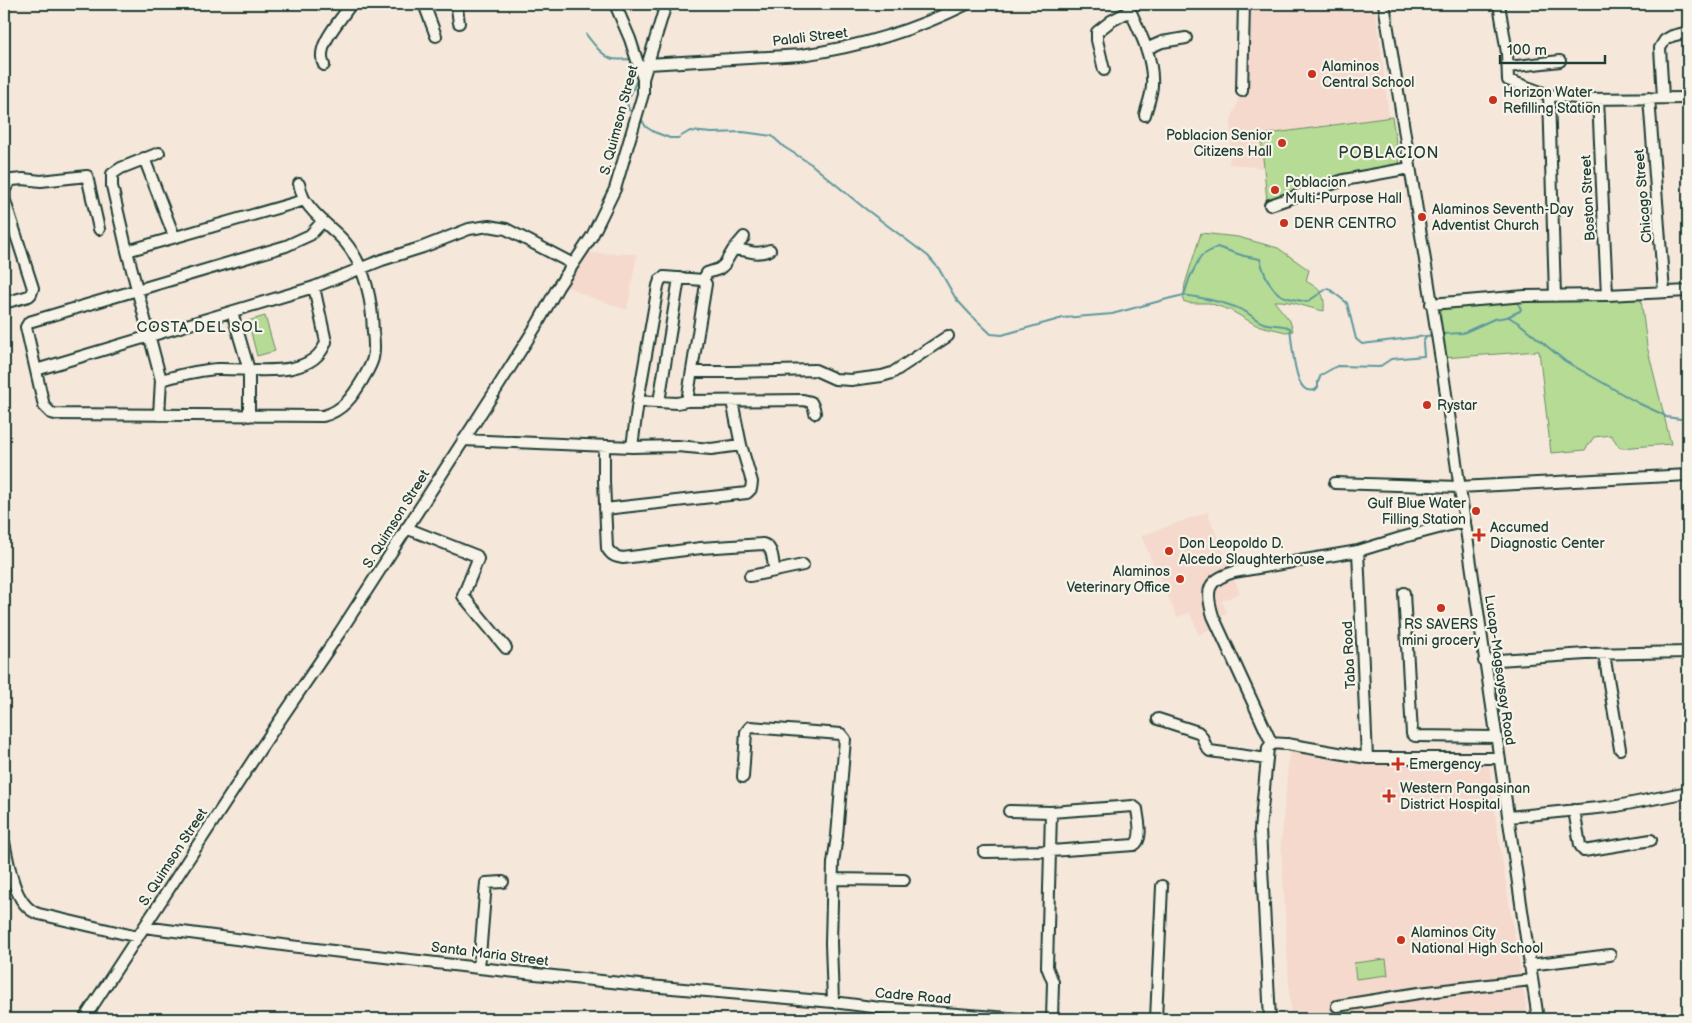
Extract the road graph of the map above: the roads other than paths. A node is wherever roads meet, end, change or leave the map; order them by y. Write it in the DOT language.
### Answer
graph roads {
  1 [pos="351,4"];
  2 [pos="424,4"];
  3 [pos="459,4"];
  4 [pos="615,4"];
  5 [pos="666,4"];
  6 [pos="1244,4"];
  7 [pos="1384,4"];
  8 [pos="1499,4"];
  9 [pos="959,5"];
  10 [pos="1128,7"];
  11 [pos="459,23"];
  12 [pos="1688,32"];
  13 [pos="436,36"];
  14 [pos="1186,38"];
  15 [pos="1146,49"];
  16 [pos="1560,61"];
  17 [pos="648,64"];
  18 [pos="324,65"];
  19 [pos="1508,67"];
  20 [pos="1104,70"];
  21 [pos="643,79"];
  22 [pos="1242,91"];
  23 [pos="1548,95"];
  24 [pos="1664,97"];
  25 [pos="1649,98"];
  26 [pos="1688,98"];
  27 [pos="1598,99"];
  28 [pos="1145,115"];
  29 [pos="159,153"];
  30 [pos="144,158"];
  31 [pos="1410,168"];
  32 [pos="299,184"];
  33 [pos="305,200"];
  34 [pos="1270,205"];
  35 [pos="322,222"];
  36 [pos="99,229"];
  37 [pos="174,236"];
  38 [pos="744,236"];
  39 [pos="733,250"];
  40 [pos="770,250"];
  41 [pos="126,251"];
  42 [pos="573,264"];
  43 [pos="362,269"];
  44 [pos="679,278"];
  45 [pos="703,280"];
  46 [pos="314,287"];
  47 [pos="137,290"];
  48 [pos="1664,292"];
  49 [pos="1688,292"];
  50 [pos="1607,295"];
  51 [pos="1555,296"];
  52 [pos="4,303"];
  53 [pos="1431,304"];
  54 [pos="232,312"];
  55 [pos="150,336"];
  56 [pos="948,336"];
  57 [pos="36,370"];
  58 [pos="249,370"];
  59 [pos="692,372"];
  60 [pos="161,380"];
  61 [pos="638,401"];
  62 [pos="687,401"];
  63 [pos="732,401"];
  64 [pos="659,402"];
  65 [pos="815,413"];
  66 [pos="159,415"];
  67 [pos="249,416"];
  68 [pos="463,440"];
  69 [pos="741,445"];
  70 [pos="604,446"];
  71 [pos="632,447"];
  72 [pos="1688,475"];
  73 [pos="1335,483"];
  74 [pos="1459,487"];
  75 [pos="606,509"];
  76 [pos="1465,521"];
  77 [pos="406,528"];
  78 [pos="1358,551"];
  79 [pos="803,565"];
  80 [pos="775,570"];
  81 [pos="750,576"];
  82 [pos="1404,593"];
  83 [pos="506,648"];
  84 [pos="1688,652"];
  85 [pos="1604,654"];
  86 [pos="1484,661"];
  87 [pos="1158,719"];
  88 [pos="1496,737"];
  89 [pos="1272,744"];
  90 [pos="1620,749"];
  91 [pos="1368,758"];
  92 [pos="1499,758"];
  93 [pos="1267,759"];
  94 [pos="743,777"];
  95 [pos="1688,792"];
  96 [pos="1574,810"];
  97 [pos="1009,811"];
  98 [pos="1051,812"];
  99 [pos="1508,817"];
  100 [pos="1651,840"];
  101 [pos="4,842"];
  102 [pos="1051,851"];
  103 [pos="984,852"];
  104 [pos="833,879"];
  105 [pos="904,880"];
  106 [pos="503,882"];
  107 [pos="1162,886"];
  108 [pos="144,927"];
  109 [pos="138,937"];
  110 [pos="1610,955"];
  111 [pos="1529,965"];
  112 [pos="479,968"];
  113 [pos="1531,980"];
  114 [pos="833,1002"];
  115 [pos="1337,1006"];
  116 [pos="84,1019"];
  117 [pos="1021,1019"];
  118 [pos="1052,1019"];
  119 [pos="1156,1019"];
  120 [pos="1270,1019"];
  121 [pos="1538,1019"];
  1 -- 18 [label="street"];
  2 -- 13 [label="street"];
  3 -- 11 [label="street"];
  4 -- 21 [label="street"];
  5 -- 17 [label="street, S. Quimson Street"];
  6 -- 22 [label="street"];
  7 -- 31 [label="street, Lucap-Magsaysay Road"];
  8 -- 19 [label="street"];
  9 -- 17 [label="street, Palali Street"];
  10 -- 15 [label="street"];
  10 -- 20 [label="street"];
  12 -- 24 [label="street"];
  14 -- 15 [label="street"];
  15 -- 28 [label="street"];
  16 -- 19 [label="street"];
  17 -- 21 [label="street, S. Quimson Street"];
  19 -- 23 [label="street"];
  21 -- 42 [label="street, S. Quimson Street"];
  23 -- 27 [label="street"];
  23 -- 51 [label="street"];
  24 -- 25 [label="street"];
  24 -- 26 [label="street"];
  25 -- 27 [label="street"];
  25 -- 48 [label="street, Chicago Street"];
  27 -- 50 [label="street, Boston Street"];
  29 -- 30 [label="street"];
  30 -- 37 [label="street"];
  30 -- 41 [label="street"];
  31 -- 34 [label="street"];
  31 -- 53 [label="street, Lucap-Magsaysay Road"];
  32 -- 33 [label="street"];
  33 -- 35 [label="street"];
  33 -- 37 [label="street"];
  35 -- 43 [label="street"];
  35 -- 47 [label="street"];
  36 -- 52 [label="street"];
  37 -- 41 [label="street"];
  38 -- 39 [label="street"];
  39 -- 40 [label="street"];
  39 -- 45 [label="street"];
  41 -- 47 [label="street"];
  42 -- 43 [label="street"];
  42 -- 68 [label="street, S. Quimson Street"];
  43 -- 46 [label="street"];
  43 -- 67 [label="street"];
  44 -- 45 [label="street"];
  44 -- 61 [label="street"];
  44 -- 64 [label="street"];
  45 -- 59 [label="street"];
  46 -- 54 [label="street"];
  46 -- 58 [label="street"];
  47 -- 55 [label="street"];
  47 -- 57 [label="street"];
  48 -- 49 [label="street"];
  48 -- 50 [label="street"];
  50 -- 51 [label="street"];
  51 -- 53 [label="street"];
  53 -- 74 [label="street, Lucap-Magsaysay Road"];
  54 -- 55 [label="street"];
  54 -- 58 [label="street"];
  55 -- 57 [label="street"];
  55 -- 60 [label="street"];
  56 -- 59 [label="street"];
  57 -- 66 [label="street"];
  58 -- 60 [label="street"];
  58 -- 67 [label="street"];
  59 -- 62 [label="street"];
  60 -- 66 [label="street"];
  61 -- 64 [label="street"];
  61 -- 71 [label="street"];
  62 -- 63 [label="street"];
  62 -- 64 [label="street"];
  63 -- 65 [label="street"];
  63 -- 69 [label="street"];
  66 -- 67 [label="street"];
  68 -- 70 [label="street"];
  68 -- 77 [label="street, S. Quimson Street"];
  69 -- 71 [label="street"];
  69 -- 75 [label="street"];
  70 -- 71 [label="street"];
  70 -- 75 [label="street"];
  72 -- 74 [label="street"];
  73 -- 74 [label="street"];
  74 -- 76 [label="street, Lucap-Magsaysay Road"];
  75 -- 80 [label="street"];
  76 -- 78 [label="street"];
  76 -- 86 [label="street, Lucap-Magsaysay Road"];
  77 -- 83 [label="street"];
  77 -- 108 [label="street, S. Quimson Street"];
  78 -- 89 [label="street"];
  78 -- 91 [label="street, Taba Road"];
  79 -- 80 [label="street"];
  80 -- 81 [label="street"];
  82 -- 88 [label="street"];
  84 -- 85 [label="street"];
  85 -- 86 [label="street"];
  85 -- 90 [label="street"];
  86 -- 88 [label="street, Lucap-Magsaysay Road"];
  87 -- 93 [label="street"];
  88 -- 92 [label="street, Lucap-Magsaysay Road"];
  89 -- 91 [label="street"];
  89 -- 93 [label="street"];
  91 -- 92 [label="street"];
  92 -- 99 [label="street, Lucap-Magsaysay Road"];
  93 -- 120 [label="street"];
  94 -- 104 [label="street"];
  95 -- 96 [label="street"];
  96 -- 99 [label="street"];
  96 -- 100 [label="street"];
  97 -- 98 [label="street"];
  98 -- 102 [label="street"];
  98 -- 102 [label="street"];
  99 -- 111 [label="street, Lucap-Magsaysay Road"];
  101 -- 109 [label="street"];
  102 -- 103 [label="street"];
  102 -- 118 [label="street"];
  104 -- 105 [label="street"];
  104 -- 114 [label="street"];
  106 -- 112 [label="street"];
  107 -- 119 [label="street"];
  108 -- 109 [label="street, S. Quimson Street"];
  108 -- 112 [label="street, Santa Maria Street"];
  109 -- 116 [label="street, S. Quimson Street"];
  110 -- 111 [label="street"];
  111 -- 113 [label="street, Lucap-Magsaysay Road"];
  112 -- 114 [label="street, Santa Maria Street"];
  113 -- 115 [label="street"];
  113 -- 121 [label="street, Lucap-Magsaysay Road"];
  114 -- 117 [label="street, Cadre Road"];
}
